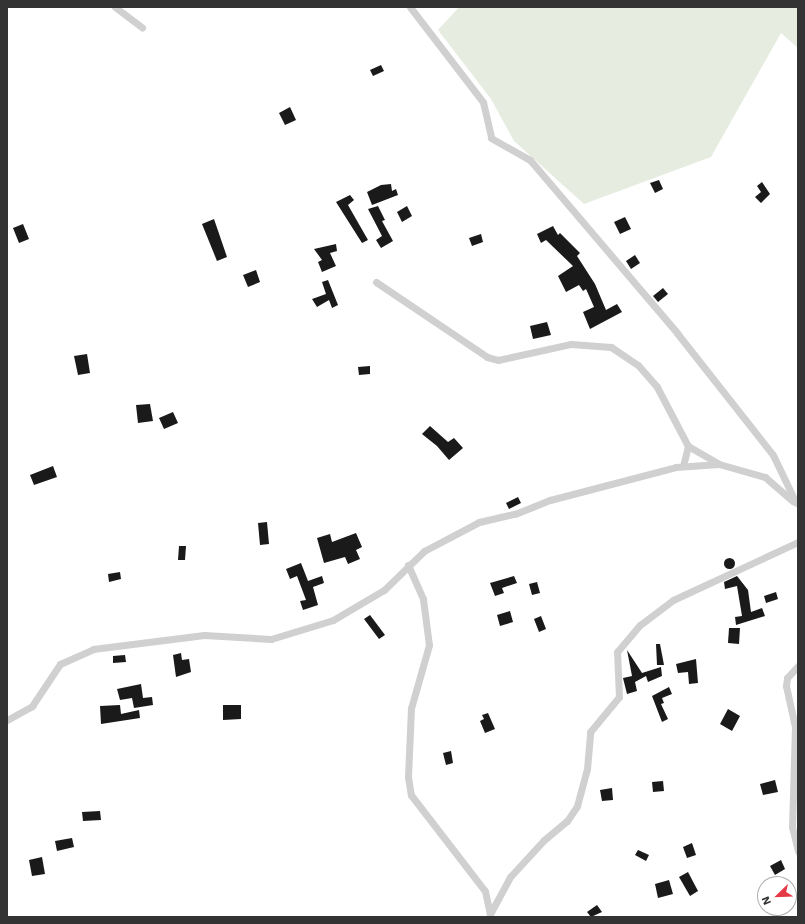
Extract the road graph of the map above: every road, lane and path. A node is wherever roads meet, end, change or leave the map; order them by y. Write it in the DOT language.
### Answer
graph roads {
  1 [pos="115,7"];
  2 [pos="410,7"];
  3 [pos="142,27"];
  4 [pos="376,282"];
  5 [pos="688,446"];
  6 [pos="720,464"];
  7 [pos="683,466"];
  8 [pos="797,504"];
  9 [pos="798,542"];
  10 [pos="408,565"];
  11 [pos="798,666"];
  12 [pos="7,720"];
  13 [pos="798,852"];
  14 [pos="490,915"];
  1 -- 3 [label="street"];
  2 -- 8 [label="street"];
  4 -- 5 [label="street"];
  5 -- 6 [label="street"];
  5 -- 7 [label="street"];
  6 -- 7 [label="street"];
  6 -- 8 [label="street"];
  7 -- 10 [label="street"];
  9 -- 14 [label="street"];
  10 -- 12 [label="street"];
  10 -- 14 [label="street"];
  11 -- 13 [label="street"];
}
